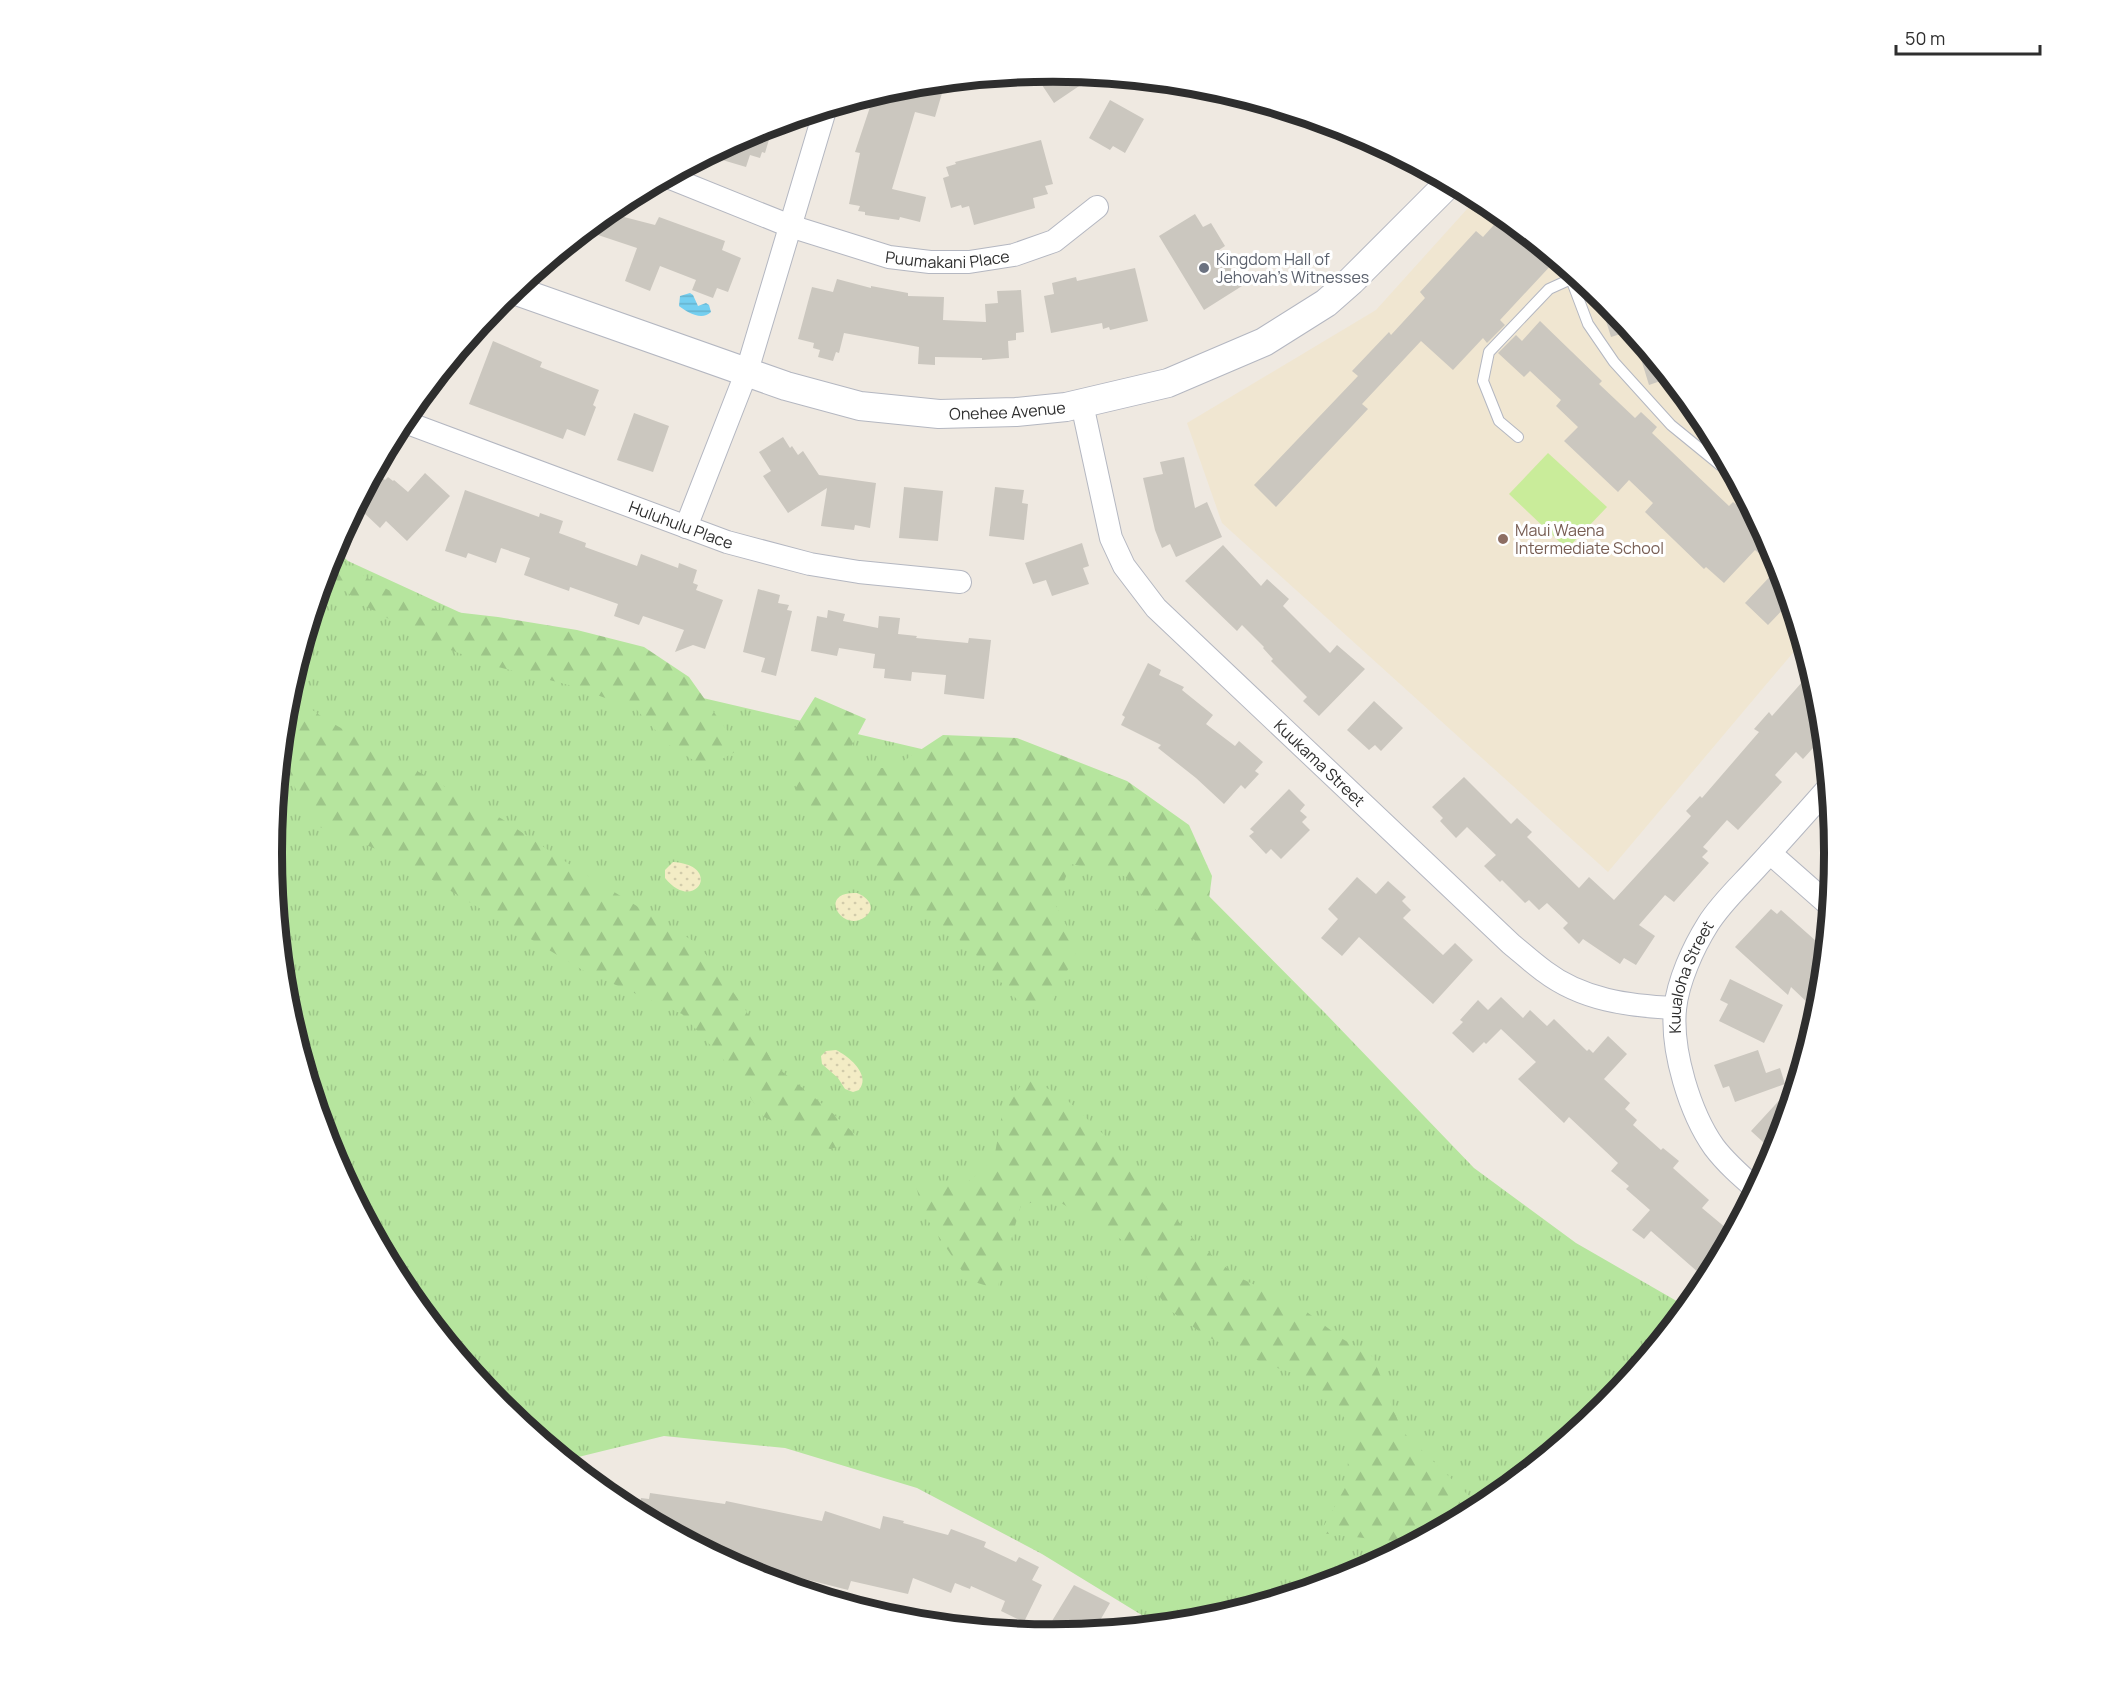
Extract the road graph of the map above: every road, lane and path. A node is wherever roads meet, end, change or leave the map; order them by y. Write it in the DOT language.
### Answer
graph roads {
  1 [pos="823,118"];
  2 [pos="678,181"];
  3 [pos="1443,189"];
  4 [pos="1097,207"];
  5 [pos="790,226"];
  6 [pos="1566,279"];
  7 [pos="1574,286"];
  8 [pos="524,293"];
  9 [pos="747,372"];
  10 [pos="1082,404"];
  11 [pos="413,425"];
  12 [pos="1518,437"];
  13 [pos="1718,464"];
  14 [pos="686,527"];
  15 [pos="960,582"];
  16 [pos="1821,796"];
  17 [pos="1770,853"];
  18 [pos="1822,899"];
  19 [pos="1675,1008"];
  20 [pos="1750,1183"];
  1 -- 5 [label="street"];
  2 -- 5 [label="street, Puumakani Place"];
  3 -- 10 [label="street, Onehee Avenue"];
  4 -- 5 [label="street, Puumakani Place"];
  5 -- 9 [label="street"];
  6 -- 12 [label="lane"];
  7 -- 13 [label="lane"];
  8 -- 9 [label="street, Onehee Avenue"];
  9 -- 10 [label="street, Onehee Avenue"];
  9 -- 14 [label="street"];
  10 -- 19 [label="street, Kuukama Street"];
  11 -- 14 [label="street, Huluhulu Place"];
  14 -- 15 [label="street, Huluhulu Place"];
  16 -- 17 [label="street, Kuualoha Street"];
  17 -- 18 [label="street"];
  17 -- 19 [label="street, Kuualoha Street"];
  19 -- 20 [label="street, Kuualoha Street"];
}
